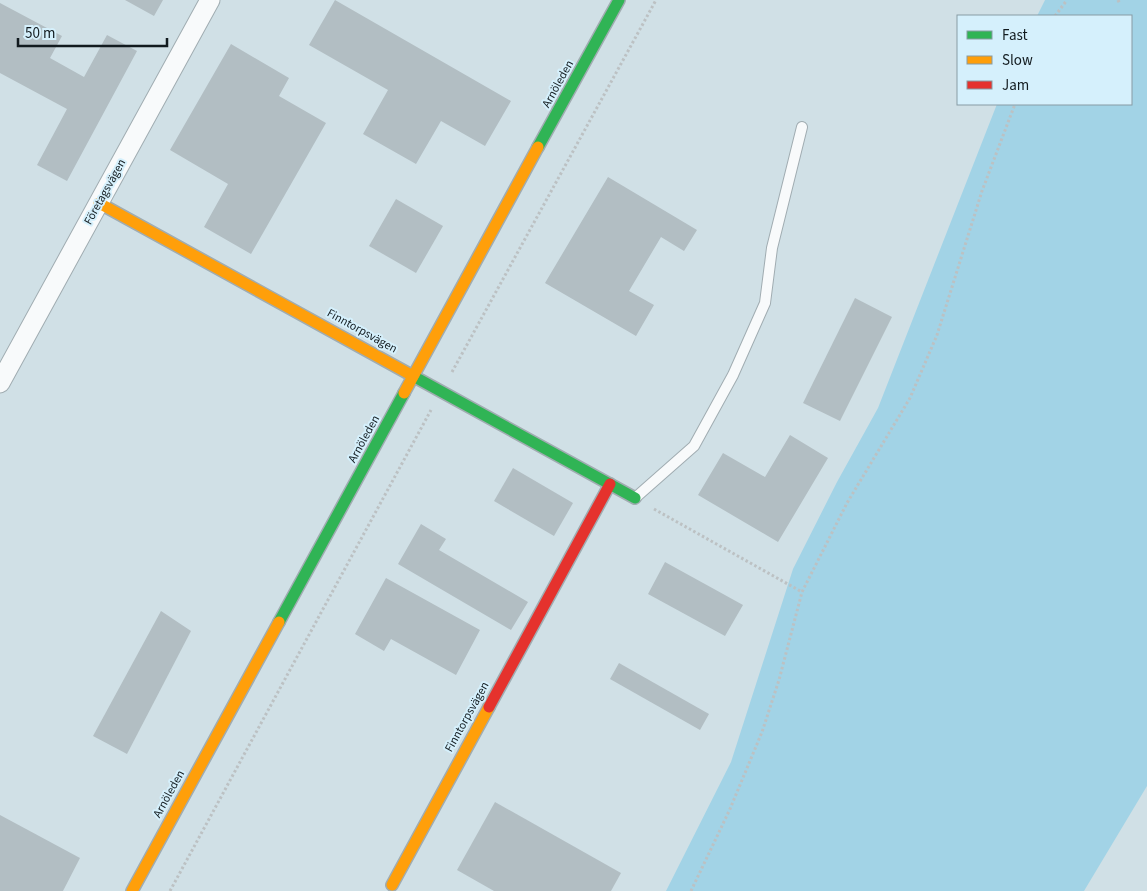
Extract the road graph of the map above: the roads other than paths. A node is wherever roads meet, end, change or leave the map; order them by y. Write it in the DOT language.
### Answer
graph roads {
  1 [pos="210,0"];
  2 [pos="619,0"];
  3 [pos="802,128"];
  4 [pos="99,203"];
  5 [pos="414,376"];
  6 [pos="0,383"];
  7 [pos="610,484"];
  8 [pos="635,498"];
  9 [pos="392,885"];
  10 [pos="132,891"];
  1 -- 4 [label="street, Företagsvägen"];
  2 -- 5 [label="street, Arnöleden"];
  3 -- 8 [label="lane"];
  4 -- 5 [label="street, Finntorpsvägen"];
  4 -- 6 [label="street, Företagsvägen"];
  5 -- 7 [label="street, Finntorpsvägen"];
  5 -- 10 [label="street, Arnöleden"];
  7 -- 8 [label="street, Finntorpsvägen"];
  7 -- 9 [label="street, Finntorpsvägen"];
}
